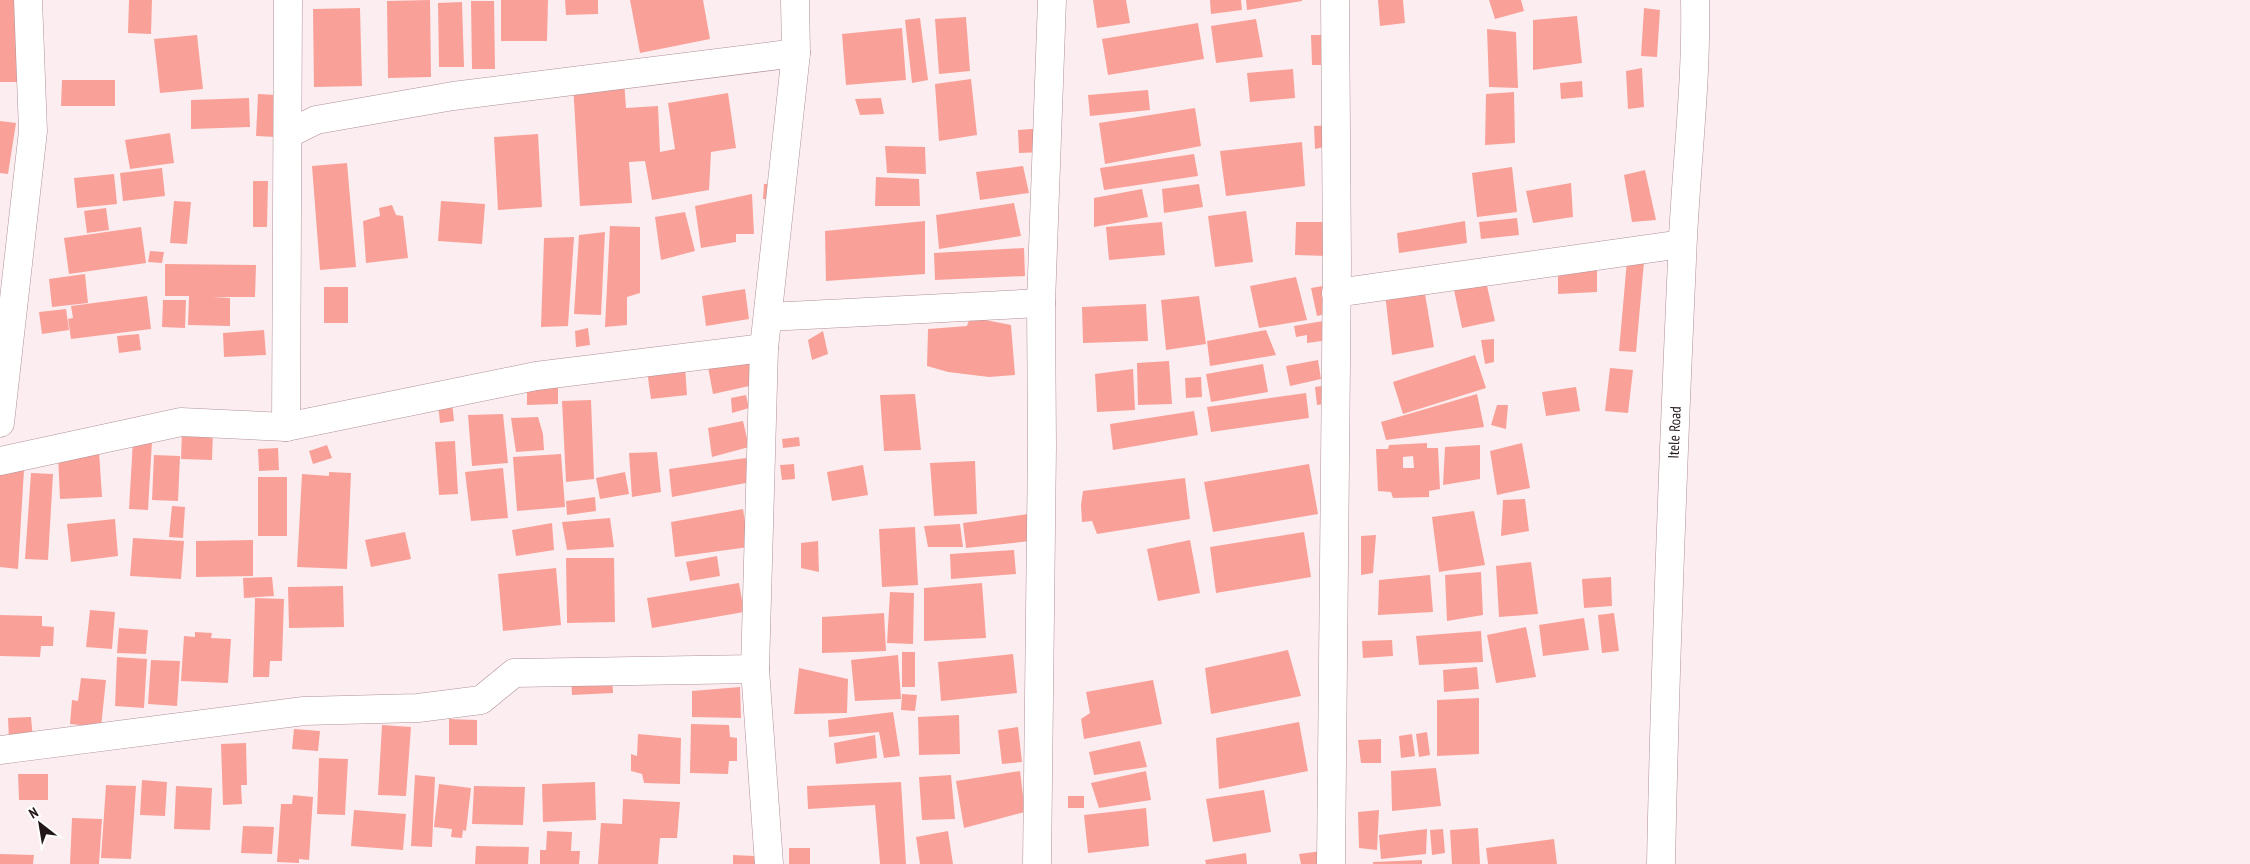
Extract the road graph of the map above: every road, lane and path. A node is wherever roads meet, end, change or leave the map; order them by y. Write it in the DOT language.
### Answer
graph roads {
  1 [pos="28,0"];
  2 [pos="288,0"];
  3 [pos="795,0"];
  4 [pos="1052,0"];
  5 [pos="1335,0"];
  6 [pos="1695,0"];
  7 [pos="796,53"];
  8 [pos="288,134"];
  9 [pos="1682,244"];
  10 [pos="1336,293"];
  11 [pos="1042,303"];
  12 [pos="768,317"];
  13 [pos="764,348"];
  14 [pos="0,424"];
  15 [pos="286,428"];
  16 [pos="0,461"];
  17 [pos="755,668"];
  18 [pos="0,750"];
  19 [pos="769,864"];
  20 [pos="1036,864"];
  21 [pos="1331,864"];
  22 [pos="1661,864"];
  1 -- 14 [label="street"];
  2 -- 8 [label="street"];
  3 -- 7 [label="street"];
  4 -- 11 [label="street"];
  5 -- 10 [label="street"];
  6 -- 9 [label="street, Itele Road"];
  7 -- 8 [label="street"];
  7 -- 12 [label="street"];
  8 -- 15 [label="street"];
  9 -- 10 [label="street"];
  9 -- 22 [label="street, Itele Road"];
  10 -- 21 [label="street"];
  11 -- 12 [label="street"];
  11 -- 20 [label="street"];
  12 -- 13 [label="street"];
  13 -- 15 [label="street"];
  13 -- 17 [label="street"];
  15 -- 16 [label="street"];
  17 -- 18 [label="street"];
  17 -- 19 [label="street"];
}
